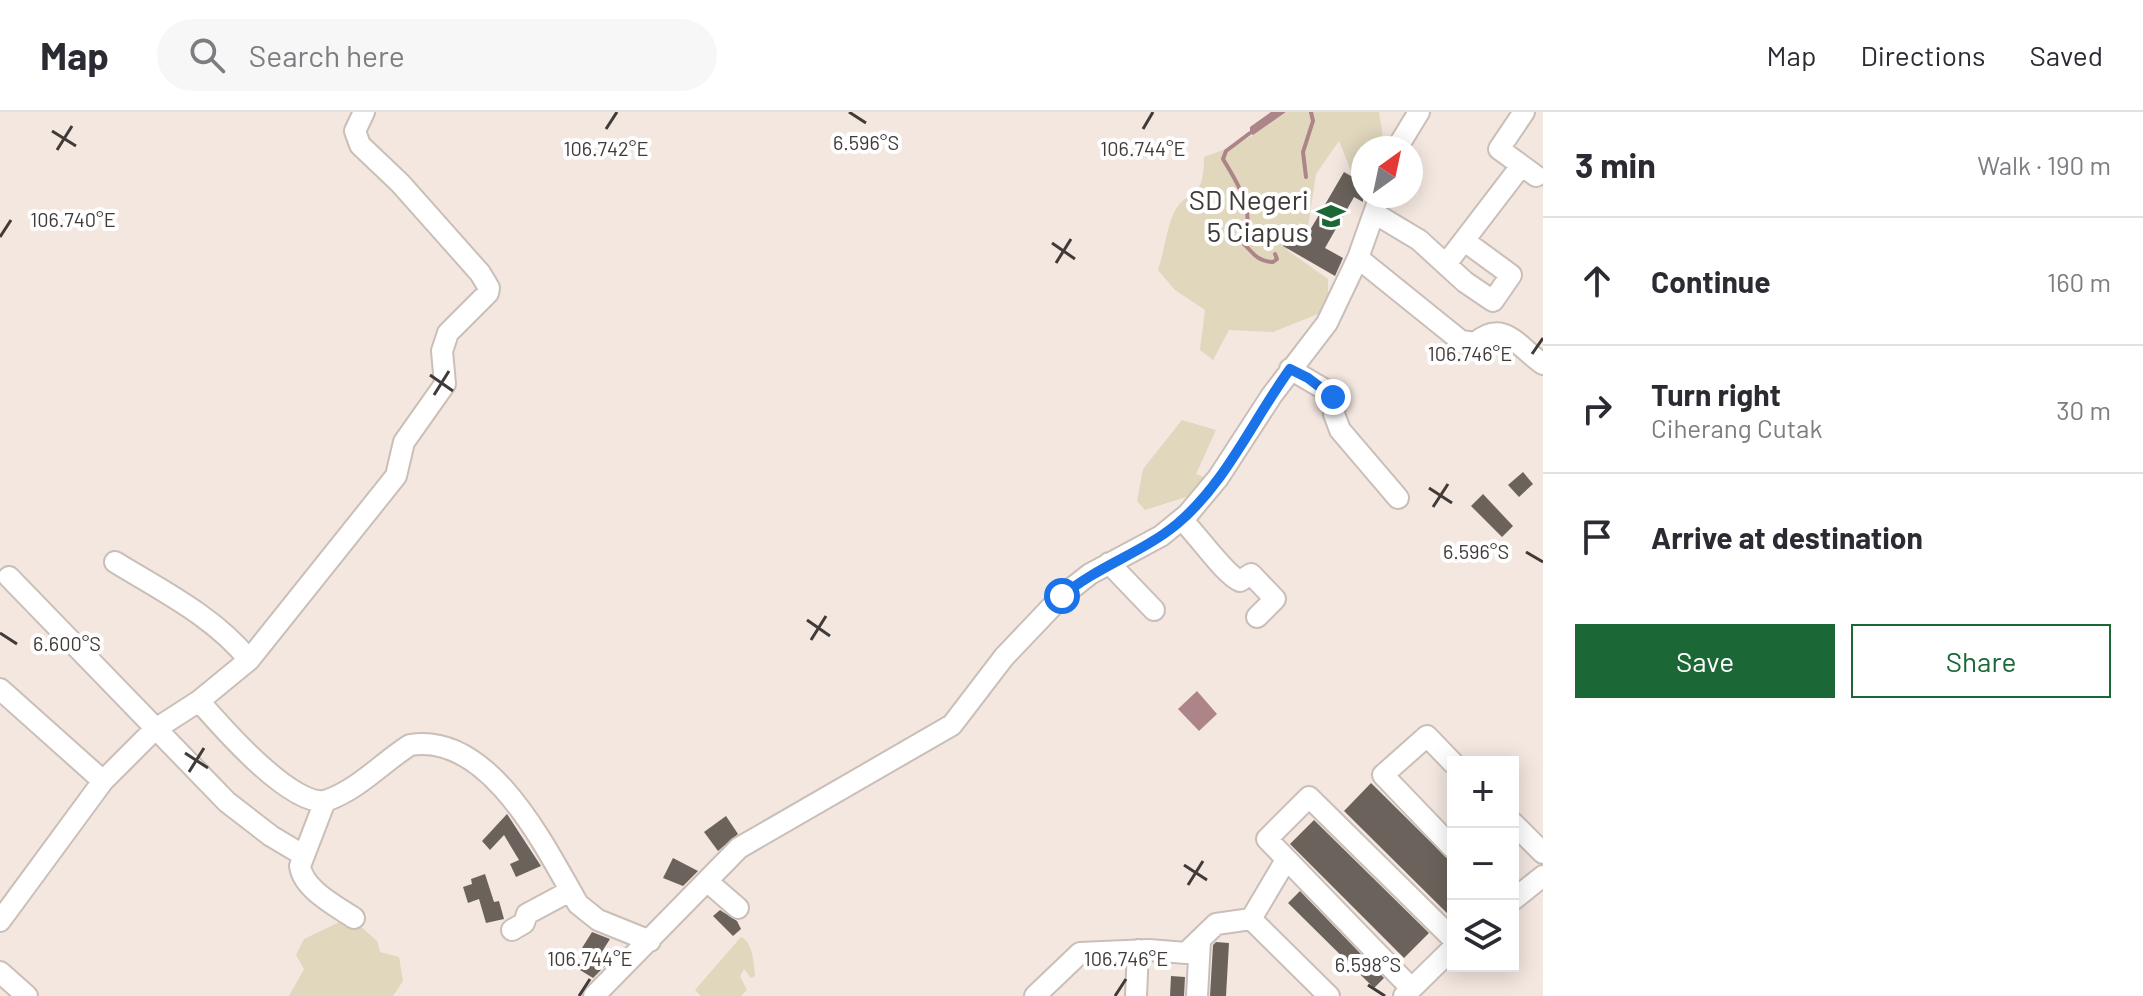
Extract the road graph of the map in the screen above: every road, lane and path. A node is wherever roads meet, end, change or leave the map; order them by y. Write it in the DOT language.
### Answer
graph roads {
  1 [pos="364,112"];
  2 [pos="1419,112"];
  3 [pos="1519,114"];
  4 [pos="1404,136"];
  5 [pos="1376,208"];
  6 [pos="1381,208"];
  7 [pos="1466,242"];
  8 [pos="1358,258"];
  9 [pos="1446,264"];
  10 [pos="1543,364"];
  11 [pos="1290,369"];
  12 [pos="1398,498"];
  13 [pos="1182,520"];
  14 [pos="115,562"];
  15 [pos="1109,563"];
  16 [pos="9,577"];
  17 [pos="1154,610"];
  18 [pos="1257,617"];
  19 [pos="249,660"];
  20 [pos="0,689"];
  21 [pos="199,701"];
  22 [pos="154,730"];
  23 [pos="1447,757"];
  24 [pos="103,781"];
  25 [pos="325,801"];
  26 [pos="1518,828"];
  27 [pos="1447,842"];
  28 [pos="1543,853"];
  29 [pos="303,855"];
  30 [pos="1286,860"];
  31 [pos="1543,876"];
  32 [pos="708,882"];
  33 [pos="570,891"];
  34 [pos="1519,895"];
  35 [pos="738,908"];
  36 [pos="354,918"];
  37 [pos="1251,919"];
  38 [pos="0,921"];
  39 [pos="512,930"];
  40 [pos="1447,933"];
  41 [pos="1200,940"];
  42 [pos="650,941"];
  43 [pos="1138,950"];
  44 [pos="1447,954"];
  45 [pos="0,972"];
  46 [pos="1061,972"];
  47 [pos="1408,992"];
  48 [pos="27,996"];
  49 [pos="594,996"];
  50 [pos="1035,996"];
  51 [pos="1059,996"];
  52 [pos="1136,996"];
  53 [pos="1197,996"];
  54 [pos="1329,996"];
  1 -- 19 [label="street"];
  2 -- 4 [label="street"];
  3 -- 7 [label="street"];
  5 -- 8 [label="street"];
  6 -- 9 [label="street"];
  7 -- 9 [label="street"];
  7 -- 9 [label="street"];
  8 -- 10 [label="street"];
  8 -- 11 [label="street"];
  11 -- 12 [label="street"];
  11 -- 13 [label="street"];
  13 -- 15 [label="street"];
  13 -- 18 [label="street"];
  14 -- 19 [label="street"];
  15 -- 17 [label="street"];
  15 -- 32 [label="street"];
  16 -- 22 [label="street"];
  19 -- 21 [label="street"];
  20 -- 24 [label="street"];
  21 -- 22 [label="street"];
  21 -- 25 [label="street"];
  22 -- 24 [label="street"];
  22 -- 29 [label="street"];
  23 -- 27 [label="street"];
  24 -- 38 [label="street"];
  25 -- 29 [label="street"];
  25 -- 33 [label="street"];
  26 -- 28 [label="street"];
  29 -- 36 [label="street"];
  30 -- 37 [label="street"];
  30 -- 40 [label="street"];
  30 -- 47 [label="street"];
  31 -- 34 [label="street"];
  32 -- 35 [label="street"];
  32 -- 42 [label="street"];
  33 -- 39 [label="street"];
  33 -- 42 [label="street"];
  37 -- 41 [label="street"];
  37 -- 54 [label="street"];
  41 -- 43 [label="street"];
  41 -- 53 [label="street"];
  42 -- 49 [label="street"];
  43 -- 46 [label="street"];
  43 -- 52 [label="street"];
  44 -- 47 [label="street"];
  45 -- 48 [label="street"];
  46 -- 50 [label="street"];
  46 -- 51 [label="street"];
}
